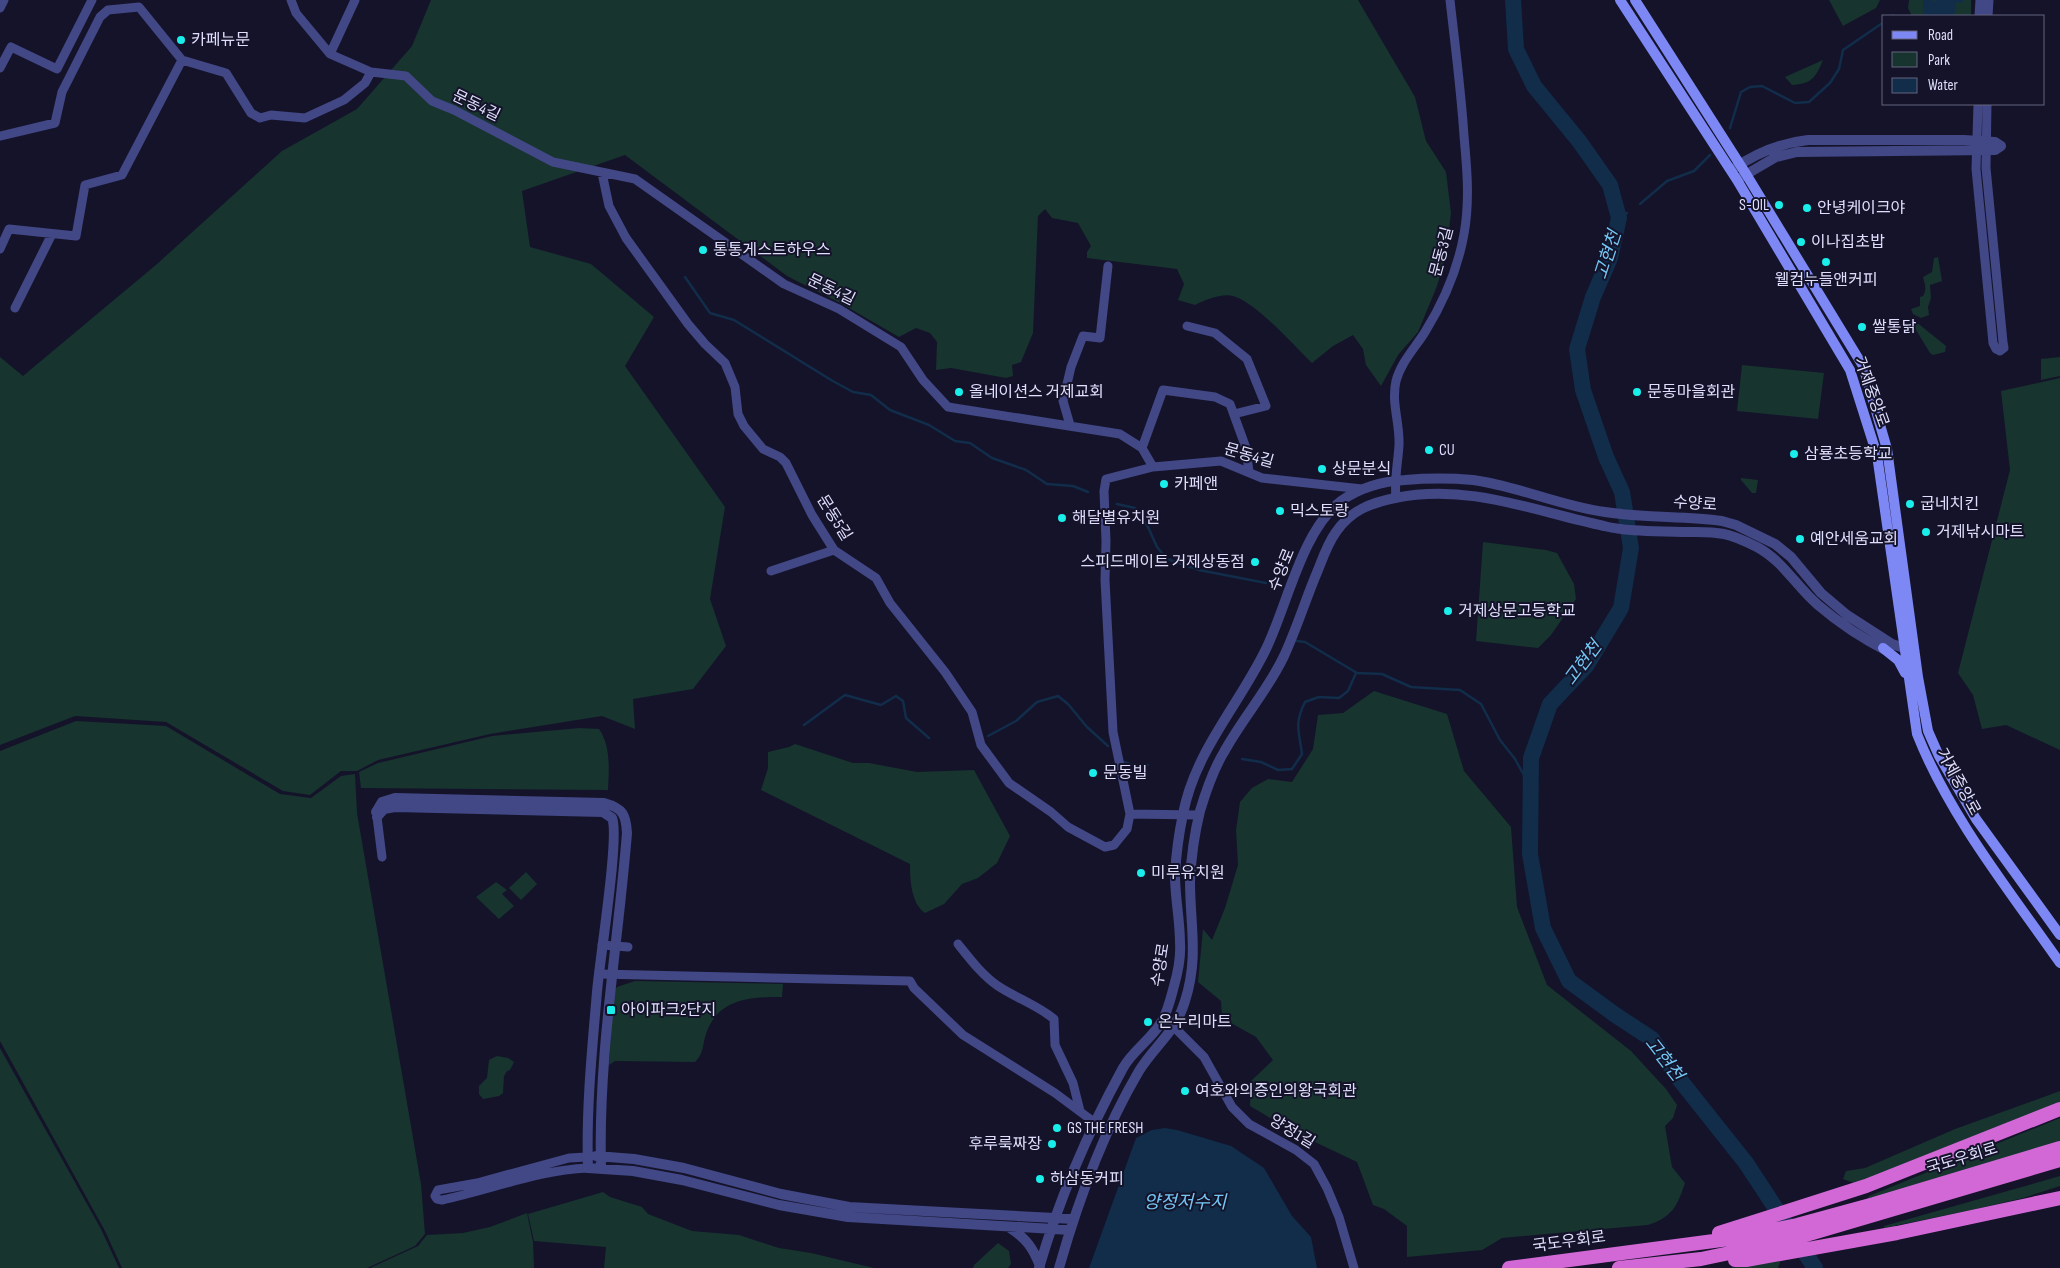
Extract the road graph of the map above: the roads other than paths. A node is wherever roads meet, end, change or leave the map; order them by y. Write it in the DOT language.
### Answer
graph roads {
  1 [pos="4,0"];
  2 [pos="92,0"];
  3 [pos="131,0"];
  4 [pos="291,0"];
  5 [pos="355,0"];
  6 [pos="1450,0"];
  7 [pos="1620,0"];
  8 [pos="1636,0"];
  9 [pos="1980,0"];
  10 [pos="1989,0"];
  11 [pos="138,4"];
  12 [pos="0,8"];
  13 [pos="1979,15"];
  14 [pos="1988,15"];
  15 [pos="330,54"];
  16 [pos="182,60"];
  17 [pos="0,68"];
  18 [pos="371,72"];
  19 [pos="1978,105"];
  20 [pos="1987,105"];
  21 [pos="0,136"];
  22 [pos="1981,146"];
  23 [pos="1728,147"];
  24 [pos="1757,161"];
  25 [pos="1740,164"];
  26 [pos="1730,171"];
  27 [pos="602,173"];
  28 [pos="1741,177"];
  29 [pos="1763,203"];
  30 [pos="52,234"];
  31 [pos="0,249"];
  32 [pos="1108,266"];
  33 [pos="15,308"];
  34 [pos="1188,326"];
  35 [pos="1234,414"];
  36 [pos="1070,425"];
  37 [pos="1142,448"];
  38 [pos="1153,467"];
  39 [pos="1249,472"];
  40 [pos="1395,480"];
  41 [pos="1362,489"];
  42 [pos="1396,498"];
  43 [pos="834,550"];
  44 [pos="772,571"];
  45 [pos="1901,625"];
  46 [pos="1884,644"];
  47 [pos="1910,652"];
  48 [pos="1910,686"];
  49 [pos="1183,813"];
  50 [pos="1130,814"];
  51 [pos="1199,815"];
  52 [pos="376,817"];
  53 [pos="382,856"];
  54 [pos="2060,935"];
  55 [pos="958,944"];
  56 [pos="602,945"];
  57 [pos="614,946"];
  58 [pos="628,947"];
  59 [pos="2060,963"];
  60 [pos="599,974"];
  61 [pos="611,974"];
  62 [pos="1162,1021"];
  63 [pos="1174,1027"];
  64 [pos="2060,1109"];
  65 [pos="1080,1111"];
  66 [pos="1094,1122"];
  67 [pos="1109,1129"];
  68 [pos="600,1133"];
  69 [pos="2060,1148"];
  70 [pos="600,1156"];
  71 [pos="587,1157"];
  72 [pos="625,1158"];
  73 [pos="2060,1160"];
  74 [pos="601,1167"];
  75 [pos="588,1168"];
  76 [pos="2060,1192"];
  77 [pos="2060,1198"];
  78 [pos="2041,1202"];
  79 [pos="1060,1203"];
  80 [pos="1876,1209"];
  81 [pos="1040,1218"];
  82 [pos="1055,1218"];
  83 [pos="1074,1219"];
  84 [pos="1009,1228"];
  85 [pos="1051,1230"];
  86 [pos="1070,1230"];
  87 [pos="1693,1243"];
  88 [pos="1701,1259"];
  89 [pos="1039,1267"];
  90 [pos="1060,1268"];
  91 [pos="1354,1268"];
  92 [pos="1509,1268"];
  93 [pos="1619,1268"];
  1 -- 12 [label="street"];
  2 -- 17 [label="street"];
  3 -- 11 [label="street"];
  4 -- 15 [label="street, 문동4길"];
  5 -- 15 [label="street"];
  6 -- 40 [label="street, 문동3길"];
  7 -- 26 [label="main road, 거제중앙로"];
  8 -- 23 [label="main road, 거제중앙로"];
  9 -- 13 [label="street"];
  10 -- 14 [label="street"];
  11 -- 16 [label="street"];
  11 -- 21 [label="street"];
  15 -- 18 [label="street, 문동4길"];
  16 -- 18 [label="street"];
  16 -- 30 [label="street"];
  18 -- 27 [label="street, 문동4길"];
  19 -- 22 [label="street"];
  20 -- 22 [label="street"];
  22 -- 22 [label="street"];
  22 -- 24 [label="street"];
  23 -- 24 [label="street"];
  23 -- 25 [label="main road, 거제중앙로"];
  24 -- 25 [label="street"];
  24 -- 28 [label="street"];
  24 -- 29 [label="street"];
  25 -- 26 [label="street"];
  25 -- 28 [label="main road, 거제중앙로"];
  26 -- 28 [label="main road, 거제중앙로"];
  27 -- 36 [label="street, 문동4길"];
  27 -- 43 [label="street, 문동5길"];
  28 -- 29 [label="main road, 거제중앙로"];
  28 -- 45 [label="main road, 거제중앙로"];
  29 -- 47 [label="main road, 거제중앙로"];
  30 -- 31 [label="street"];
  30 -- 33 [label="street"];
  32 -- 36 [label="street"];
  34 -- 35 [label="street"];
  35 -- 37 [label="street"];
  35 -- 39 [label="street"];
  36 -- 37 [label="street, 문동4길"];
  37 -- 38 [label="street, 문동4길"];
  38 -- 39 [label="street, 문동4길"];
  38 -- 50 [label="street"];
  39 -- 41 [label="street, 문동4길"];
  40 -- 41 [label="street, 수양로"];
  40 -- 42 [label="street, 문동3길"];
  40 -- 46 [label="street, 수양로"];
  41 -- 49 [label="street, 수양로"];
  42 -- 46 [label="street, 수양로"];
  42 -- 51 [label="street, 수양로"];
  43 -- 44 [label="street"];
  43 -- 50 [label="street, 문동5길"];
  45 -- 46 [label="street"];
  45 -- 47 [label="main road, 거제중앙로"];
  46 -- 47 [label="street, 수양로"];
  46 -- 48 [label="main road"];
  47 -- 48 [label="main road, 거제중앙로"];
  47 -- 54 [label="main road, 거제중앙로"];
  48 -- 59 [label="main road, 거제중앙로"];
  49 -- 50 [label="street"];
  49 -- 51 [label="street"];
  49 -- 62 [label="street, 수양로"];
  51 -- 63 [label="street, 수양로"];
  52 -- 53 [label="street"];
  52 -- 56 [label="street"];
  52 -- 57 [label="street"];
  55 -- 65 [label="street"];
  56 -- 57 [label="street"];
  56 -- 60 [label="street"];
  57 -- 58 [label="street"];
  57 -- 61 [label="street"];
  60 -- 61 [label="street"];
  60 -- 71 [label="street"];
  61 -- 65 [label="street"];
  61 -- 68 [label="street"];
  62 -- 63 [label="street, 양정1길"];
  62 -- 66 [label="street, 수양로"];
  63 -- 67 [label="street, 수양로"];
  63 -- 91 [label="street, 양정1길"];
  64 -- 87 [label="highway"];
  65 -- 66 [label="street"];
  66 -- 67 [label="street"];
  66 -- 79 [label="street, 수양로"];
  67 -- 83 [label="street, 수양로"];
  68 -- 70 [label="street"];
  68 -- 72 [label="street"];
  69 -- 80 [label="highway, 국도우회로"];
  70 -- 71 [label="street"];
  70 -- 72 [label="street"];
  70 -- 74 [label="street"];
  71 -- 75 [label="street"];
  71 -- 75 [label="street"];
  72 -- 81 [label="street"];
  73 -- 80 [label="highway, 국도우회로"];
  74 -- 75 [label="street"];
  74 -- 84 [label="street"];
  76 -- 78 [label="highway"];
  77 -- 78 [label="highway"];
  78 -- 88 [label="highway"];
  79 -- 81 [label="street"];
  79 -- 82 [label="street, 수양로"];
  80 -- 87 [label="highway"];
  80 -- 88 [label="highway"];
  81 -- 82 [label="street"];
  82 -- 83 [label="street"];
  82 -- 85 [label="street, 수양로"];
  83 -- 86 [label="street, 수양로"];
  84 -- 85 [label="street"];
  84 -- 89 [label="street"];
  85 -- 86 [label="street"];
  85 -- 89 [label="street, 수양로"];
  86 -- 90 [label="street, 수양로"];
  87 -- 92 [label="highway, 국도우회로"];
  88 -- 93 [label="highway"];
}
